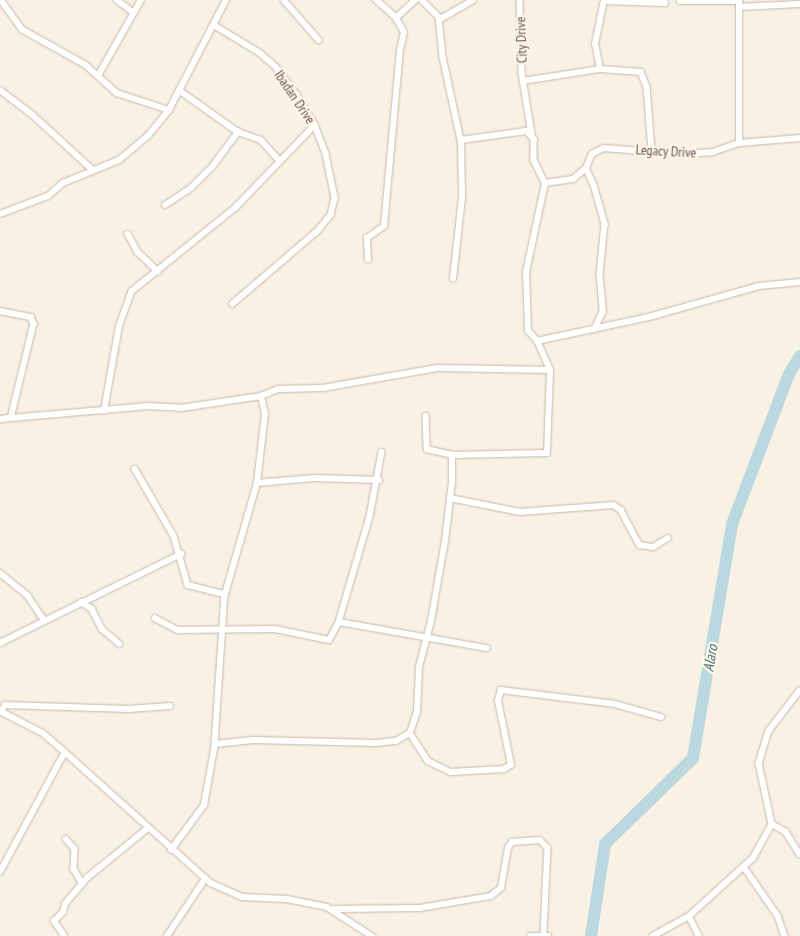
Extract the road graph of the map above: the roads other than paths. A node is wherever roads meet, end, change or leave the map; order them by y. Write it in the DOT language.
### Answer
graph roads {
  1 [pos="1,0"];
  2 [pos="117,0"];
  3 [pos="141,0"];
  4 [pos="226,0"];
  5 [pos="284,0"];
  6 [pos="376,0"];
  7 [pos="415,0"];
  8 [pos="422,0"];
  9 [pos="473,0"];
  10 [pos="520,0"];
  11 [pos="604,1"];
  12 [pos="680,1"];
  13 [pos="665,3"];
  14 [pos="739,3"];
  15 [pos="800,4"];
  16 [pos="134,13"];
  17 [pos="396,18"];
  18 [pos="440,20"];
  19 [pos="214,25"];
  20 [pos="319,40"];
  21 [pos="600,69"];
  22 [pos="98,76"];
  23 [pos="523,81"];
  24 [pos="0,90"];
  25 [pos="179,90"];
  26 [pos="169,110"];
  27 [pos="315,125"];
  28 [pos="238,132"];
  29 [pos="532,134"];
  30 [pos="800,138"];
  31 [pos="461,140"];
  32 [pos="739,143"];
  33 [pos="652,151"];
  34 [pos="280,161"];
  35 [pos="586,168"];
  36 [pos="93,170"];
  37 [pos="545,183"];
  38 [pos="166,205"];
  39 [pos="0,214"];
  40 [pos="128,234"];
  41 [pos="368,260"];
  42 [pos="158,271"];
  43 [pos="453,279"];
  44 [pos="800,282"];
  45 [pos="233,304"];
  46 [pos="0,311"];
  47 [pos="594,330"];
  48 [pos="537,341"];
  49 [pos="550,370"];
  50 [pos="261,396"];
  51 [pos="104,411"];
  52 [pos="426,416"];
  53 [pos="11,418"];
  54 [pos="0,420"];
  55 [pos="382,452"];
  56 [pos="452,455"];
  57 [pos="135,469"];
  58 [pos="379,480"];
  59 [pos="258,483"];
  60 [pos="450,498"];
  61 [pos="668,538"];
  62 [pos="181,554"];
  63 [pos="0,573"];
  64 [pos="225,594"];
  65 [pos="81,602"];
  66 [pos="155,618"];
  67 [pos="44,620"];
  68 [pos="339,622"];
  69 [pos="225,632"];
  70 [pos="426,638"];
  71 [pos="0,643"];
  72 [pos="120,644"];
  73 [pos="487,648"];
  74 [pos="800,691"];
  75 [pos="170,706"];
  76 [pos="1,711"];
  77 [pos="661,717"];
  78 [pos="410,733"];
  79 [pos="214,744"];
  80 [pos="65,752"];
  81 [pos="772,824"];
  82 [pos="148,828"];
  83 [pos="66,839"];
  84 [pos="171,850"];
  85 [pos="800,854"];
  86 [pos="744,867"];
  87 [pos="0,872"];
  88 [pos="206,879"];
  89 [pos="82,883"];
  90 [pos="334,910"];
  91 [pos="690,916"];
  92 [pos="546,935"];
  93 [pos="64,936"];
  94 [pos="168,936"];
  95 [pos="372,936"];
  96 [pos="530,936"];
  97 [pos="653,936"];
  98 [pos="700,936"];
  99 [pos="785,936"];
  1 -- 22 [label="street"];
  2 -- 16 [label="street"];
  3 -- 16 [label="street"];
  4 -- 19 [label="street"];
  5 -- 20 [label="street"];
  6 -- 17 [label="street"];
  7 -- 17 [label="street"];
  8 -- 18 [label="street"];
  9 -- 18 [label="street"];
  10 -- 23 [label="street, City Drive"];
  11 -- 13 [label="street"];
  11 -- 21 [label="street"];
  12 -- 14 [label="street"];
  14 -- 15 [label="street"];
  14 -- 32 [label="street"];
  16 -- 22 [label="street"];
  17 -- 41 [label="street"];
  18 -- 31 [label="street"];
  19 -- 25 [label="street"];
  19 -- 27 [label="street, Ibadan Drive"];
  21 -- 23 [label="street"];
  21 -- 33 [label="street"];
  22 -- 26 [label="street"];
  23 -- 29 [label="street, City Drive"];
  24 -- 36 [label="street"];
  25 -- 26 [label="street"];
  25 -- 28 [label="street"];
  26 -- 36 [label="street"];
  27 -- 34 [label="street"];
  27 -- 45 [label="street, Ibadan Drive"];
  28 -- 34 [label="street"];
  28 -- 38 [label="street"];
  29 -- 31 [label="street"];
  29 -- 37 [label="street, City Drive"];
  30 -- 32 [label="street, Legacy Drive"];
  31 -- 43 [label="street"];
  32 -- 33 [label="street, Legacy Drive"];
  33 -- 35 [label="street, Legacy Drive"];
  34 -- 42 [label="street"];
  35 -- 37 [label="street, Legacy Drive"];
  35 -- 47 [label="street"];
  36 -- 39 [label="street"];
  37 -- 48 [label="street"];
  40 -- 42 [label="street"];
  42 -- 51 [label="street"];
  44 -- 47 [label="street"];
  46 -- 53 [label="street"];
  47 -- 48 [label="street"];
  48 -- 49 [label="street"];
  49 -- 50 [label="street"];
  49 -- 56 [label="street"];
  50 -- 51 [label="street"];
  50 -- 59 [label="street"];
  51 -- 53 [label="street"];
  52 -- 56 [label="street"];
  53 -- 54 [label="street"];
  55 -- 58 [label="street"];
  56 -- 60 [label="street"];
  57 -- 62 [label="street"];
  58 -- 59 [label="street"];
  58 -- 68 [label="street"];
  59 -- 64 [label="street"];
  60 -- 61 [label="street"];
  60 -- 70 [label="street"];
  62 -- 64 [label="street"];
  62 -- 65 [label="street"];
  63 -- 67 [label="street"];
  64 -- 69 [label="street"];
  65 -- 67 [label="street"];
  65 -- 72 [label="street"];
  66 -- 69 [label="street"];
  67 -- 71 [label="street"];
  68 -- 69 [label="street"];
  68 -- 70 [label="street"];
  69 -- 79 [label="street"];
  70 -- 73 [label="street"];
  70 -- 78 [label="street"];
  74 -- 81 [label="street"];
  75 -- 76 [label="street"];
  76 -- 80 [label="street"];
  77 -- 78 [label="street"];
  78 -- 79 [label="street"];
  79 -- 84 [label="street"];
  80 -- 82 [label="street"];
  80 -- 87 [label="street"];
  81 -- 85 [label="street"];
  81 -- 86 [label="street"];
  82 -- 84 [label="street"];
  82 -- 89 [label="street"];
  83 -- 89 [label="street"];
  84 -- 88 [label="street"];
  86 -- 91 [label="street"];
  86 -- 99 [label="street"];
  88 -- 90 [label="street"];
  88 -- 94 [label="street"];
  89 -- 93 [label="street"];
  90 -- 92 [label="street"];
  90 -- 95 [label="street"];
  91 -- 97 [label="street"];
  91 -- 98 [label="street"];
  92 -- 96 [label="street"];
}
